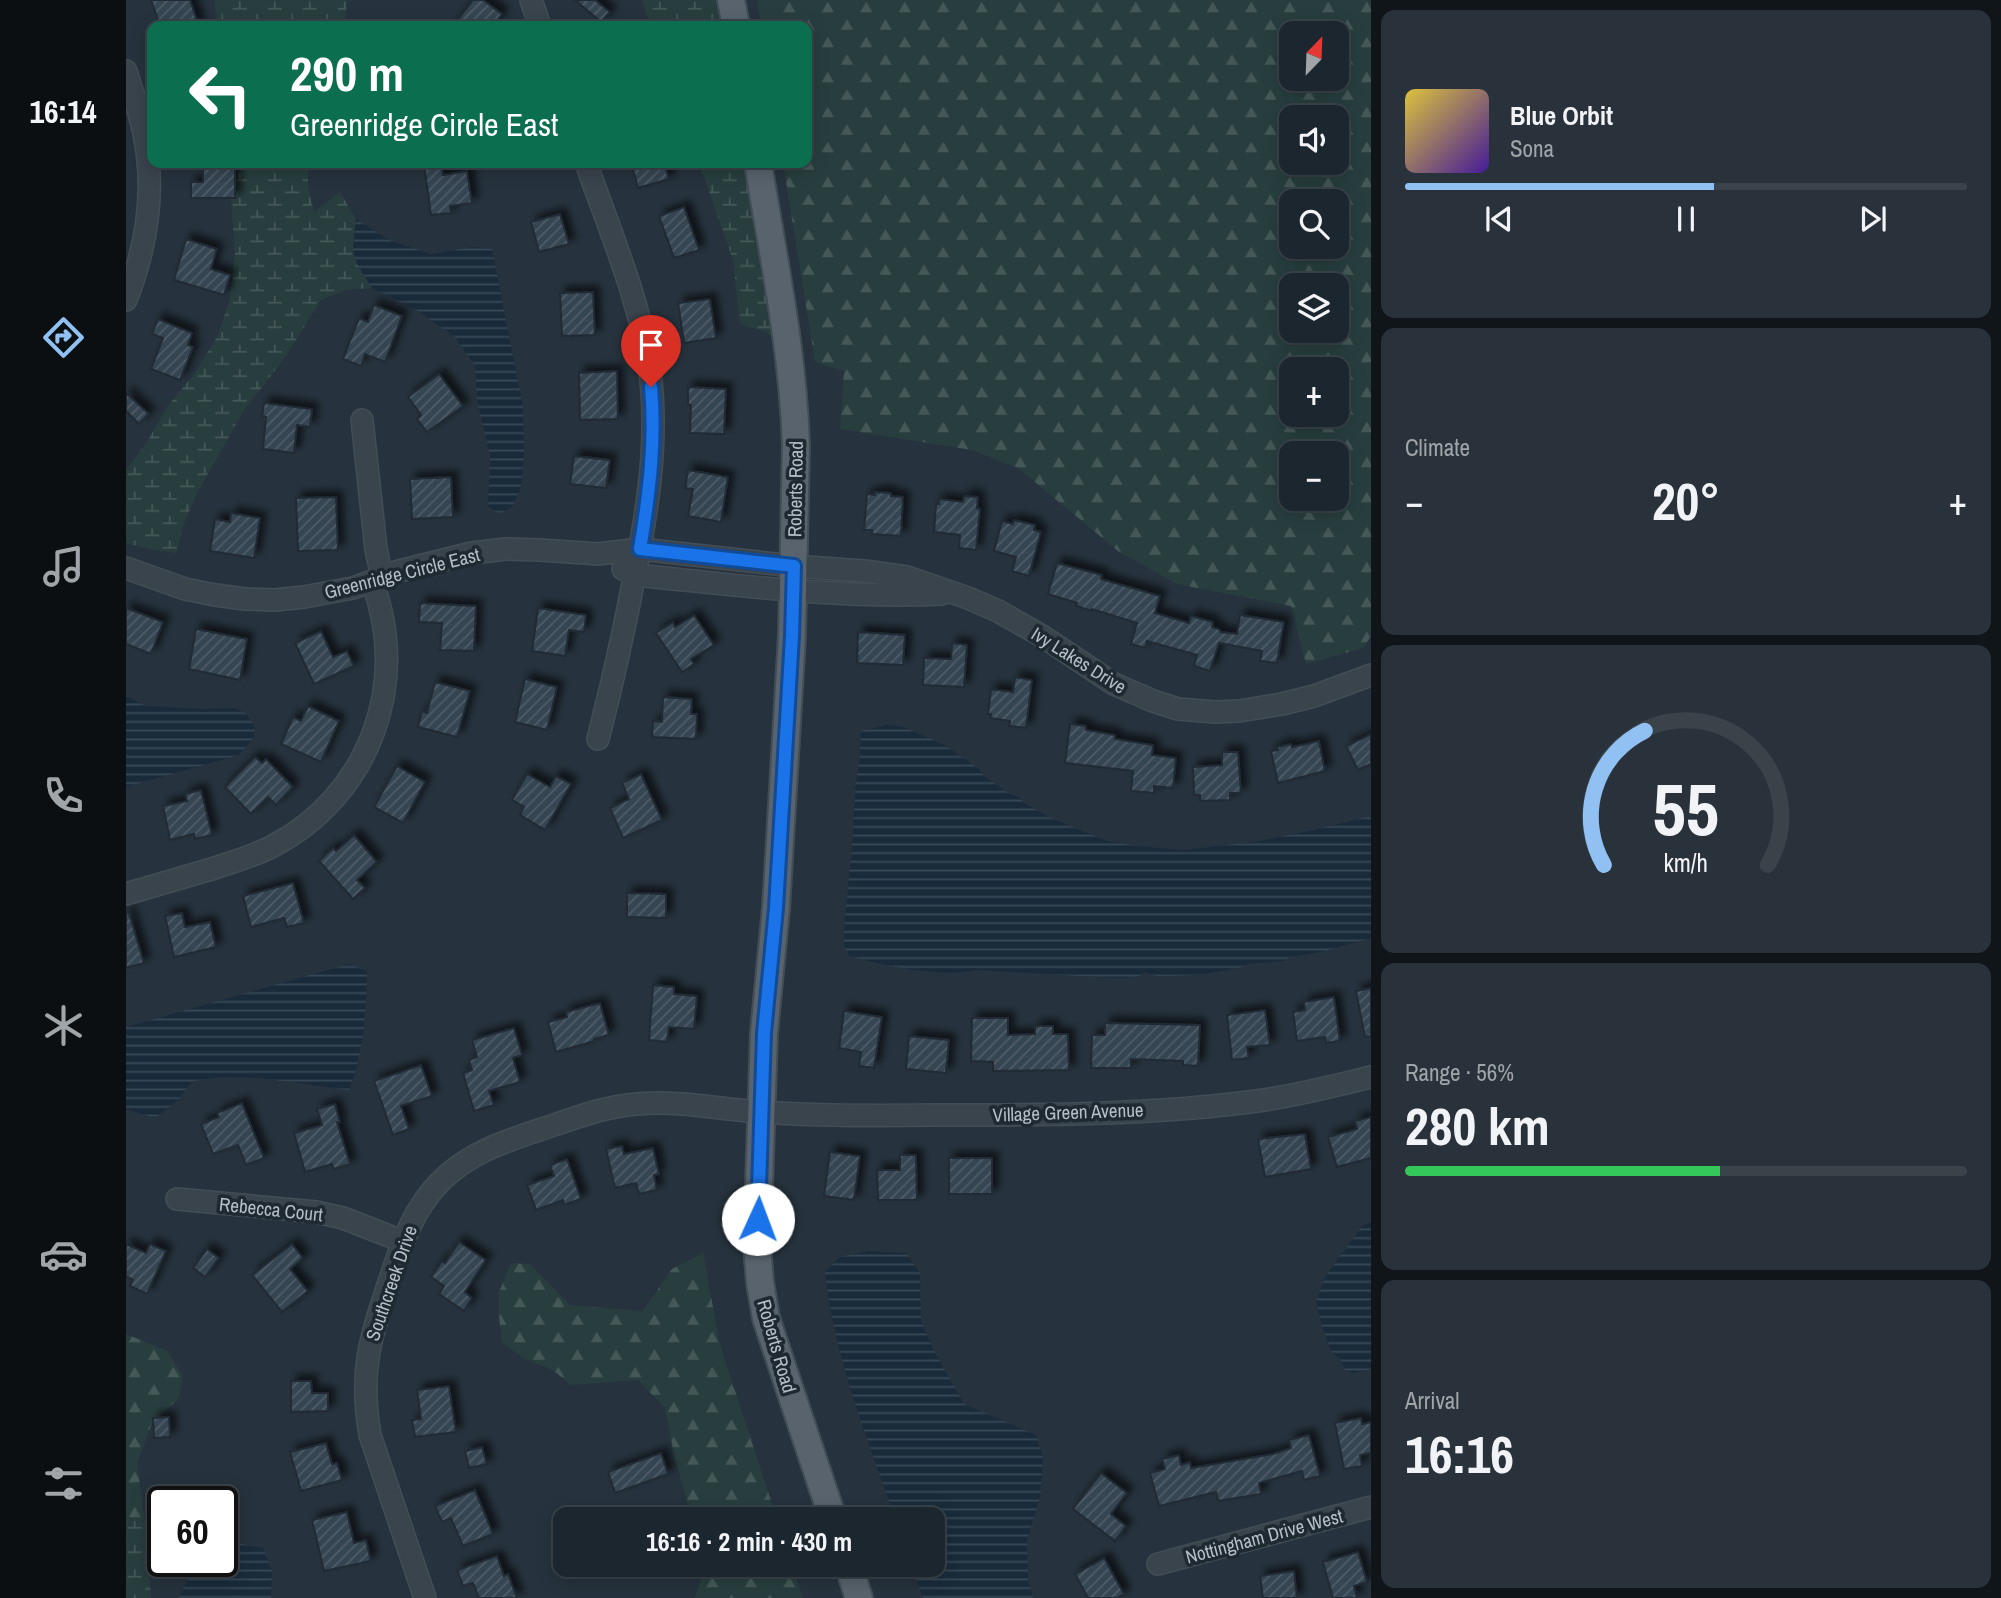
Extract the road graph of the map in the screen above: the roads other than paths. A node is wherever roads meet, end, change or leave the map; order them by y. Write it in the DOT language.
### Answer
graph roads {
  1 [pos="531,0"];
  2 [pos="732,0"];
  3 [pos="538,21"];
  4 [pos="735,21"];
  5 [pos="126,71"];
  6 [pos="147,150"];
  7 [pos="149,168"];
  8 [pos="588,168"];
  9 [pos="759,168"];
  10 [pos="126,300"];
  11 [pos="362,420"];
  12 [pos="640,549"];
  13 [pos="598,554"];
  14 [pos="126,568"];
  15 [pos="635,575"];
  16 [pos="793,578"];
  17 [pos="377,579"];
  18 [pos="1371,675"];
  19 [pos="598,739"];
  20 [pos="126,894"];
  21 [pos="1371,1077"];
  22 [pos="761,1112"];
  23 [pos="177,1199"];
  24 [pos="402,1241"];
  25 [pos="829,1507"];
  26 [pos="1371,1507"];
  27 [pos="1158,1564"];
  28 [pos="852,1577"];
  29 [pos="425,1598"];
  30 [pos="859,1598"];
  1 -- 3 [label="street"];
  2 -- 4 [label="main road"];
  5 -- 6 [label="street"];
  7 -- 10 [label="street"];
  8 -- 12 [label="street"];
  9 -- 16 [label="main road, Roberts Road"];
  11 -- 17 [label="street"];
  12 -- 13 [label="street, Greenridge Circle East"];
  12 -- 15 [label="street"];
  12 -- 16 [label="street, Greenridge Circle East"];
  13 -- 15 [label="street, Greenridge Circle East"];
  13 -- 17 [label="street, Greenridge Circle East"];
  14 -- 17 [label="street, Greenridge Circle East"];
  15 -- 16 [label="street, Greenridge Circle East"];
  15 -- 19 [label="street"];
  16 -- 18 [label="street, Ivy Lakes Drive"];
  16 -- 22 [label="main road, Roberts Road"];
  17 -- 20 [label="street"];
  21 -- 22 [label="street, Village Green Avenue"];
  22 -- 24 [label="street, Southcreek Drive"];
  22 -- 25 [label="main road, Roberts Road"];
  23 -- 24 [label="street, Rebecca Court"];
  24 -- 29 [label="street, Southcreek Drive"];
  26 -- 27 [label="street, Nottingham Drive West"];
  28 -- 30 [label="main road"];
}
